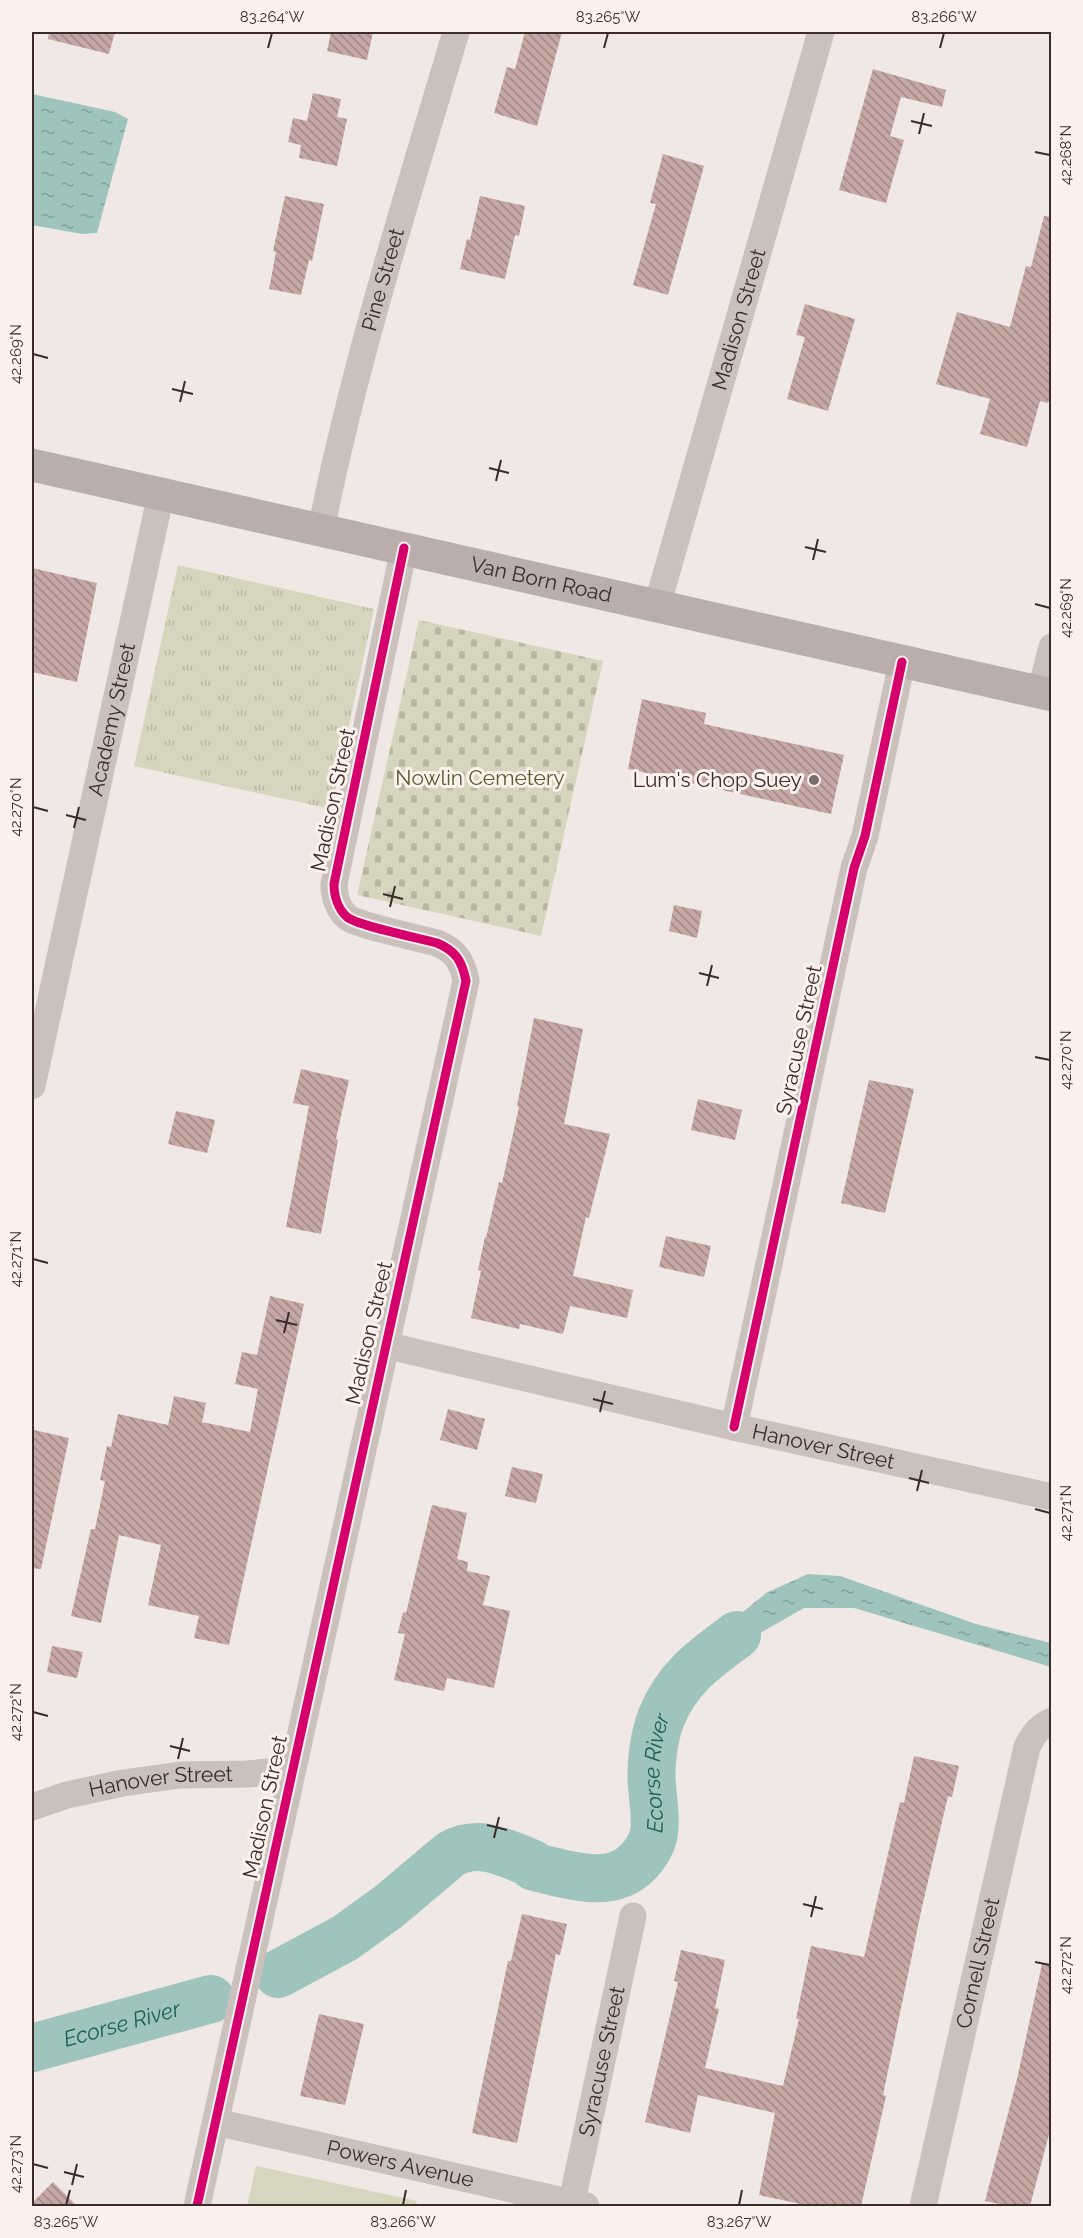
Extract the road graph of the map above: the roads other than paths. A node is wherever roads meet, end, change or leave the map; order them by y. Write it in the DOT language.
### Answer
graph roads {
  1 [pos="456,32"];
  2 [pos="821,32"];
  3 [pos="32,465"];
  4 [pos="161,494"];
  5 [pos="321,530"];
  6 [pos="404,548"];
  7 [pos="657,606"];
  8 [pos="1052,647"];
  9 [pos="902,662"];
  10 [pos="1046,694"];
  11 [pos="32,1086"];
  12 [pos="385,1345"];
  13 [pos="734,1426"];
  14 [pos="1052,1497"];
  15 [pos="1048,1723"];
  16 [pos="291,1770"];
  17 [pos="32,1807"];
  18 [pos="633,1916"];
  19 [pos="216,2122"];
  20 [pos="576,2205"];
  21 [pos="197,2206"];
  22 [pos="923,2206"];
  1 -- 5 [label="street, Pine Street"];
  2 -- 7 [label="street, Madison Street"];
  3 -- 4 [label="main road, Van Born Road"];
  4 -- 5 [label="main road, Van Born Road"];
  4 -- 11 [label="street, Academy Street"];
  5 -- 6 [label="main road, Van Born Road"];
  6 -- 7 [label="main road, Van Born Road"];
  6 -- 12 [label="street, Madison Street"];
  7 -- 9 [label="main road, Van Born Road"];
  8 -- 10 [label="street"];
  9 -- 10 [label="main road, Van Born Road"];
  9 -- 13 [label="street, Syracuse Street"];
  12 -- 13 [label="street, Hanover Street"];
  12 -- 16 [label="street, Madison Street"];
  13 -- 14 [label="street, Hanover Street"];
  15 -- 22 [label="street, Cornell Street"];
  16 -- 17 [label="street, Hanover Street"];
  16 -- 19 [label="street, Madison Street"];
  18 -- 20 [label="street, Syracuse Street"];
  19 -- 20 [label="street, Powers Avenue"];
  19 -- 21 [label="street, Madison Street"];
}
